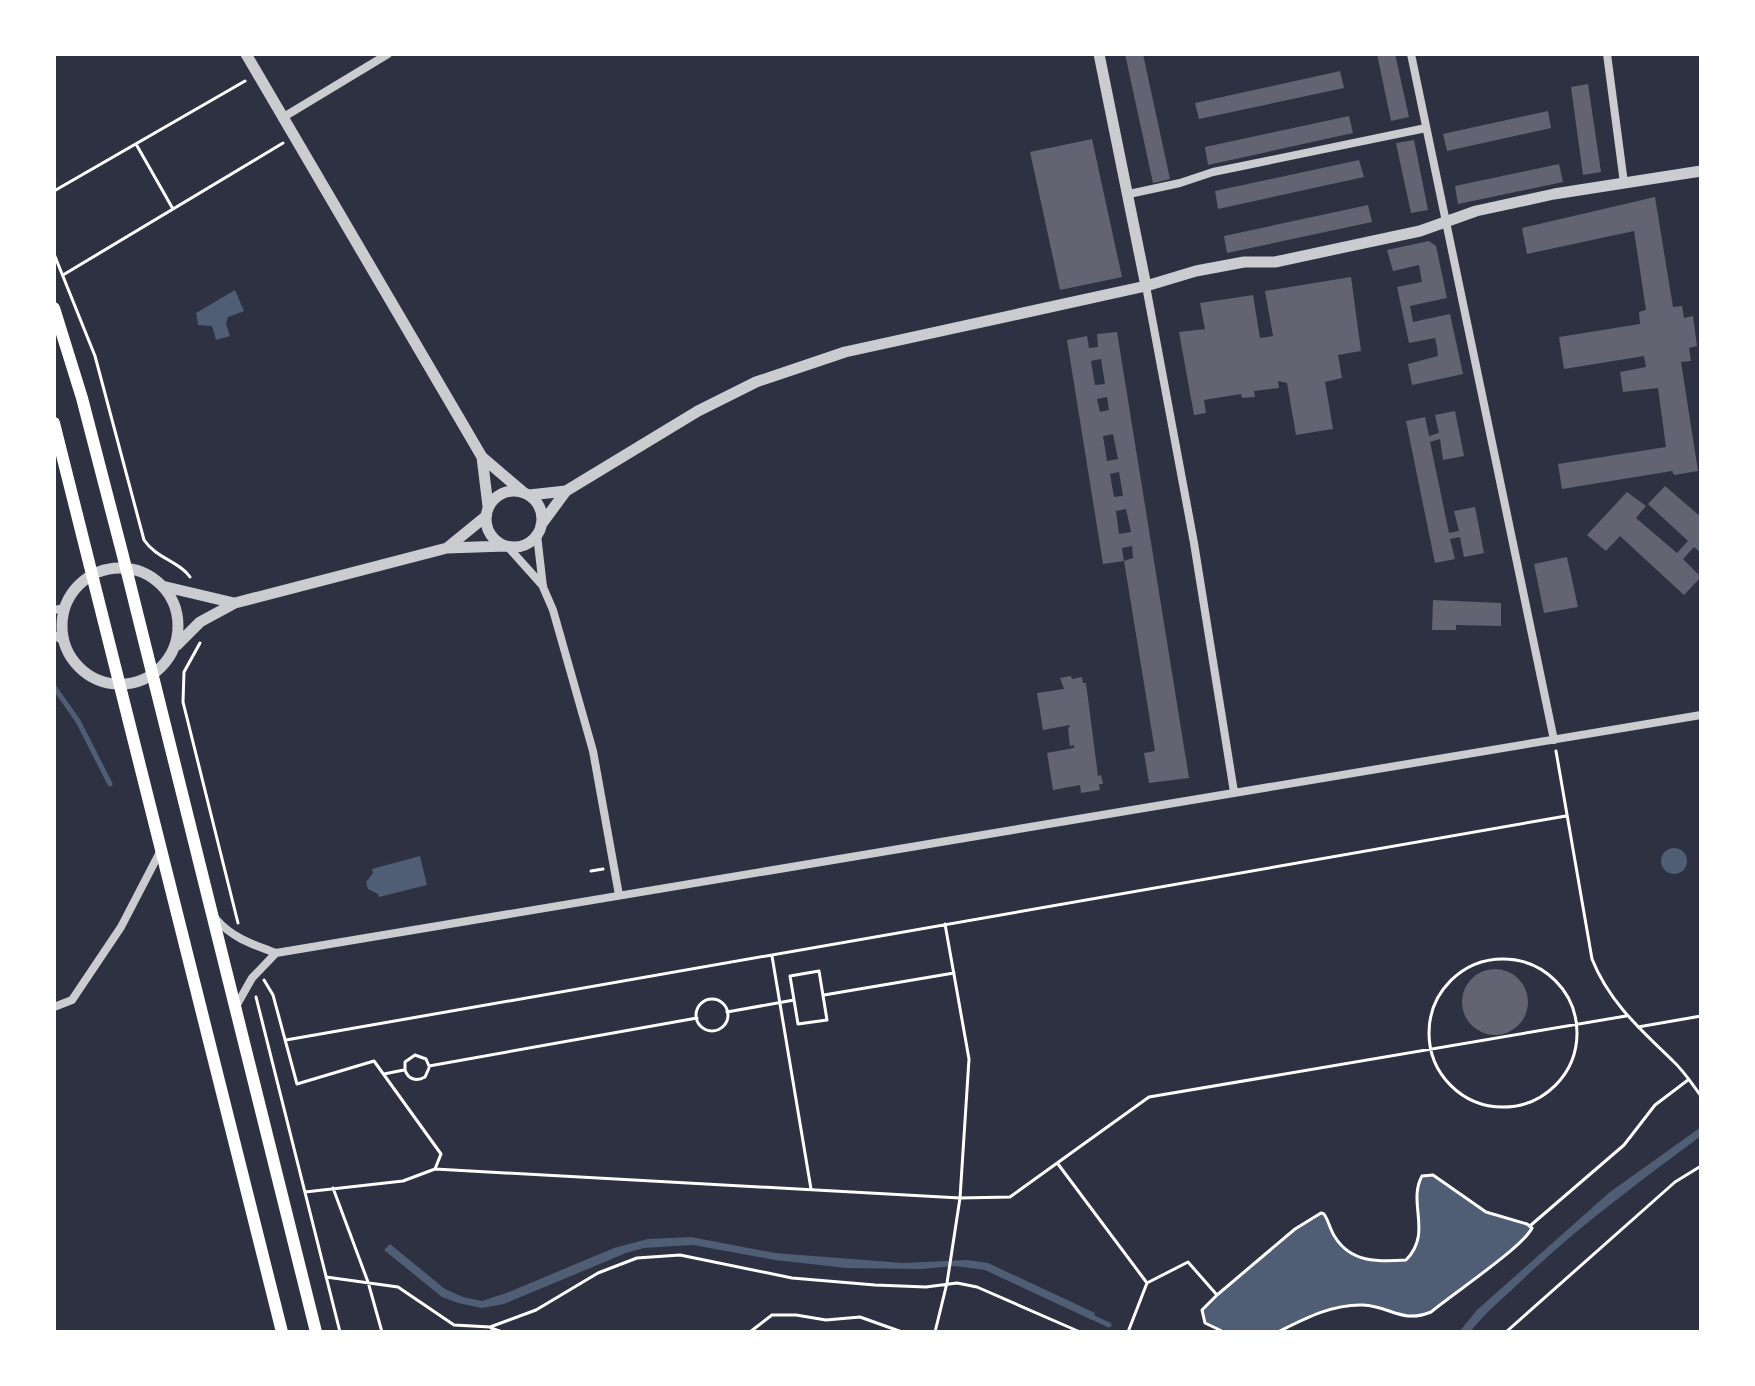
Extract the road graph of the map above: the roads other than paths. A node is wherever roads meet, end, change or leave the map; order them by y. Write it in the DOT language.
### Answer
graph roads {
  1 [pos="246,54"];
  2 [pos="388,54"];
  3 [pos="1099,54"];
  4 [pos="1411,54"];
  5 [pos="1607,54"];
  6 [pos="282,118"];
  7 [pos="1426,128"];
  8 [pos="1701,171"];
  9 [pos="1624,183"];
  10 [pos="1129,194"];
  11 [pos="1444,222"];
  12 [pos="1146,286"];
  13 [pos="54,308"];
  14 [pos="54,423"];
  15 [pos="482,457"];
  16 [pos="566,491"];
  17 [pos="526,494"];
  18 [pos="487,512"];
  19 [pos="539,530"];
  20 [pos="507,546"];
  21 [pos="447,548"];
  22 [pos="126,568"];
  23 [pos="92,574"];
  24 [pos="162,586"];
  25 [pos="543,587"];
  26 [pos="235,603"];
  27 [pos="59,609"];
  28 [pos="58,638"];
  29 [pos="174,649"];
  30 [pos="152,676"];
  31 [pos="120,685"];
  32 [pos="1701,715"];
  33 [pos="1554,740"];
  34 [pos="1234,792"];
  35 [pos="161,850"];
  36 [pos="619,895"];
  37 [pos="211,914"];
  38 [pos="276,953"];
  39 [pos="54,1007"];
  40 [pos="234,1009"];
  41 [pos="282,1332"];
  42 [pos="316,1332"];
  1 -- 6 [label="street"];
  2 -- 6 [label="street"];
  3 -- 10 [label="street"];
  4 -- 7 [label="street"];
  5 -- 9 [label="street"];
  6 -- 15 [label="street"];
  7 -- 10 [label="street"];
  7 -- 11 [label="street"];
  8 -- 9 [label="street"];
  9 -- 11 [label="street"];
  10 -- 12 [label="street"];
  11 -- 12 [label="street"];
  11 -- 33 [label="street"];
  12 -- 16 [label="street"];
  12 -- 34 [label="street"];
  13 -- 22 [label="main road"];
  14 -- 23 [label="main road"];
  15 -- 17 [label="street"];
  15 -- 18 [label="street"];
  16 -- 17 [label="street"];
  16 -- 19 [label="street"];
  17 -- 18 [label="street"];
  17 -- 19 [label="street"];
  18 -- 20 [label="street"];
  18 -- 21 [label="street"];
  19 -- 20 [label="street"];
  19 -- 25 [label="street"];
  20 -- 21 [label="street"];
  20 -- 25 [label="street"];
  21 -- 26 [label="street"];
  22 -- 23 [label="street"];
  22 -- 24 [label="street"];
  22 -- 30 [label="main road"];
  23 -- 27 [label="street"];
  23 -- 31 [label="main road"];
  24 -- 26 [label="street"];
  24 -- 29 [label="street"];
  25 -- 36 [label="street"];
  26 -- 29 [label="street"];
  27 -- 28 [label="street"];
  28 -- 31 [label="street"];
  29 -- 30 [label="street"];
  30 -- 31 [label="street"];
  30 -- 37 [label="main road"];
  31 -- 35 [label="main road"];
  32 -- 33 [label="street"];
  33 -- 34 [label="street"];
  34 -- 36 [label="street"];
  35 -- 39 [label="street"];
  35 -- 41 [label="main road"];
  36 -- 38 [label="street"];
  37 -- 38 [label="street"];
  37 -- 40 [label="main road"];
  38 -- 40 [label="street"];
  40 -- 42 [label="main road"];
}
